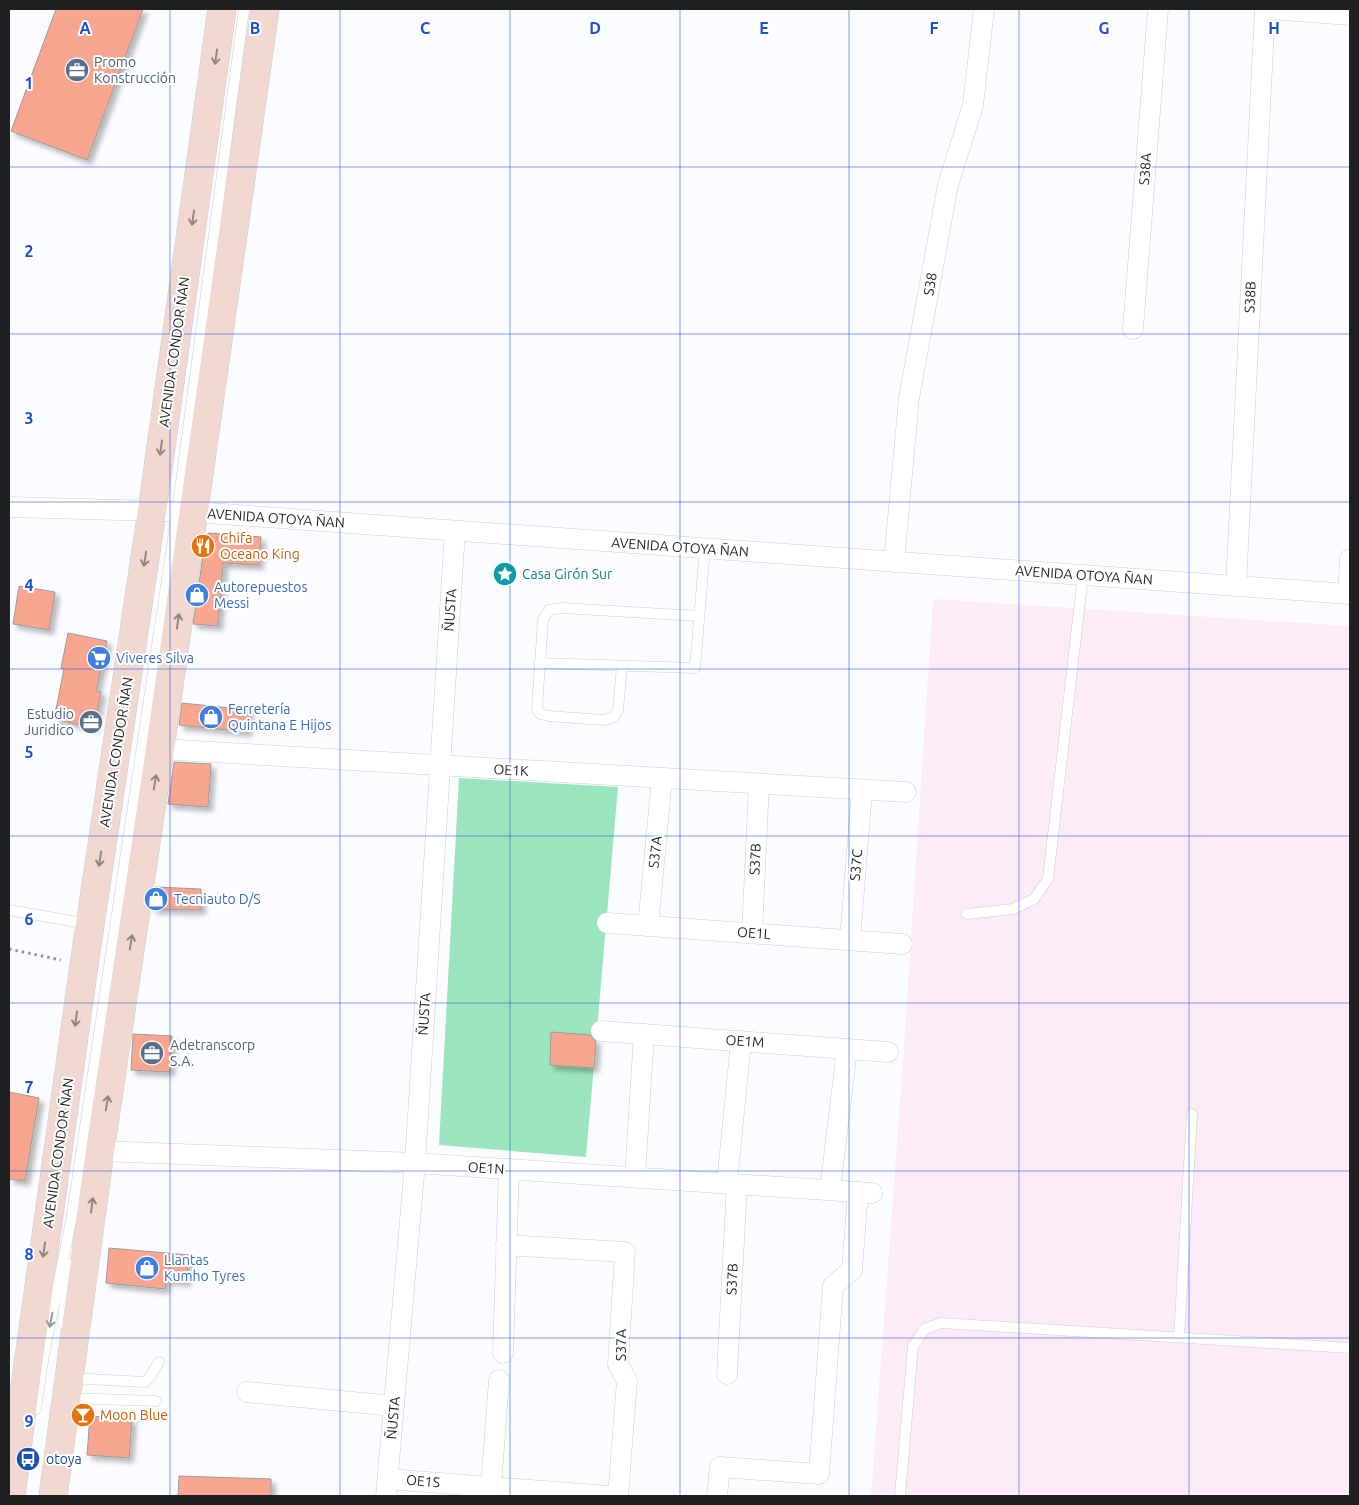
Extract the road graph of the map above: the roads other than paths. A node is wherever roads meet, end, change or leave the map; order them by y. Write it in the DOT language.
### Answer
graph roads {
  1 [pos="222,9"];
  2 [pos="244,9"];
  3 [pos="264,9"];
  4 [pos="984,9"];
  5 [pos="1158,9"];
  6 [pos="1265,9"];
  7 [pos="1269,9"];
  8 [pos="1350,15"];
  9 [pos="1133,329"];
  10 [pos="9,507"];
  11 [pos="174,512"];
  12 [pos="455,531"];
  13 [pos="705,548"];
  14 [pos="1350,559"];
  15 [pos="894,562"];
  16 [pos="1083,575"];
  17 [pos="1236,586"];
  18 [pos="1349,594"];
  19 [pos="699,616"];
  20 [pos="539,663"];
  21 [pos="622,666"];
  22 [pos="160,749"];
  23 [pos="440,766"];
  24 [pos="662,778"];
  25 [pos="759,784"];
  26 [pos="868,788"];
  27 [pos="906,792"];
  28 [pos="9,910"];
  29 [pos="967,914"];
  30 [pos="607,923"];
  31 [pos="90,924"];
  32 [pos="648,926"];
  33 [pos="752,933"];
  34 [pos="850,940"];
  35 [pos="902,944"];
  36 [pos="601,1031"];
  37 [pos="644,1034"];
  38 [pos="741,1041"];
  39 [pos="847,1049"];
  40 [pos="888,1052"];
  41 [pos="1192,1114"];
  42 [pos="100,1151"];
  43 [pos="415,1163"];
  44 [pos="509,1170"];
  45 [pos="635,1177"];
  46 [pos="732,1184"];
  47 [pos="830,1190"];
  48 [pos="71,1221"];
  49 [pos="506,1246"];
  50 [pos="62,1335"];
  51 [pos="1179,1337"];
  52 [pos="1350,1348"];
  53 [pos="503,1353"];
  54 [pos="159,1362"];
  55 [pos="727,1374"];
  56 [pos="499,1380"];
  57 [pos="68,1388"];
  58 [pos="247,1392"];
  59 [pos="156,1401"];
  60 [pos="394,1406"];
  61 [pos="21,1439"];
  62 [pos="387,1487"];
  63 [pos="491,1487"];
  64 [pos="56,1493"];
  65 [pos="11,1496"];
  66 [pos="608,1496"];
  67 [pos="618,1496"];
  68 [pos="717,1496"];
  69 [pos="900,1496"];
  1 -- 11 [label="main road, AVENIDA CONDOR ÑAN, one-way"];
  2 -- 11 [label="lane"];
  3 -- 11 [label="main road, AVENIDA CONDOR ÑAN"];
  4 -- 15 [label="street, S38"];
  5 -- 9 [label="street, S38A"];
  6 -- 17 [label="street, S38B"];
  7 -- 8 [label="street"];
  10 -- 11 [label="street, AVENIDA OTOYA ÑAN"];
  11 -- 12 [label="street, AVENIDA OTOYA ÑAN"];
  22 -- 11 [label="main road, AVENIDA CONDOR ÑAN, one-way"];
  11 -- 31 [label="main road, AVENIDA CONDOR ÑAN, one-way"];
  11 -- 48 [label="lane"];
  12 -- 13 [label="street, AVENIDA OTOYA ÑAN"];
  12 -- 23 [label="street, ÑUSTA"];
  13 -- 15 [label="street, AVENIDA OTOYA ÑAN"];
  13 -- 19 [label="lane"];
  14 -- 18 [label="street"];
  15 -- 16 [label="street, AVENIDA OTOYA ÑAN"];
  16 -- 17 [label="street, AVENIDA OTOYA ÑAN"];
  16 -- 29 [label="lane"];
  17 -- 18 [label="street, AVENIDA OTOYA ÑAN"];
  19 -- 20 [label="lane"];
  19 -- 21 [label="lane"];
  20 -- 21 [label="lane"];
  20 -- 21 [label="lane"];
  22 -- 23 [label="street, OE1K"];
  42 -- 22 [label="main road, AVENIDA CONDOR ÑAN, one-way"];
  23 -- 24 [label="street, OE1K"];
  23 -- 43 [label="street, ÑUSTA"];
  24 -- 25 [label="street, OE1K"];
  24 -- 32 [label="street, S37A"];
  25 -- 26 [label="street, OE1K"];
  25 -- 33 [label="street, S37B"];
  26 -- 27 [label="street, OE1K"];
  26 -- 34 [label="street, S37C"];
  28 -- 31 [label="lane"];
  30 -- 32 [label="street, OE1L"];
  31 -- 61 [label="main road, AVENIDA CONDOR ÑAN, one-way"];
  32 -- 33 [label="street, OE1L"];
  33 -- 34 [label="street, OE1L"];
  34 -- 35 [label="street, OE1L"];
  36 -- 37 [label="street, OE1M"];
  37 -- 38 [label="street, OE1M"];
  37 -- 45 [label="street"];
  38 -- 39 [label="street, OE1M"];
  38 -- 46 [label="street, S37B"];
  39 -- 40 [label="street, OE1M"];
  39 -- 47 [label="street"];
  41 -- 51 [label="lane"];
  42 -- 43 [label="street, OE1N"];
  57 -- 42 [label="main road, AVENIDA CONDOR ÑAN, one-way"];
  43 -- 44 [label="street, OE1N"];
  43 -- 60 [label="street, ÑUSTA"];
  44 -- 45 [label="street, OE1N"];
  44 -- 49 [label="street"];
  45 -- 46 [label="street, OE1N"];
  46 -- 47 [label="street, OE1N"];
  46 -- 55 [label="street, S37B"];
  47 -- 68 [label="street, OE1N"];
  48 -- 50 [label="lane"];
  48 -- 61 [label="lane, one-way"];
  49 -- 53 [label="street"];
  49 -- 67 [label="street, S37A"];
  51 -- 52 [label="lane"];
  51 -- 69 [label="lane"];
  54 -- 57 [label="lane"];
  56 -- 63 [label="street"];
  57 -- 59 [label="lane"];
  57 -- 64 [label="main road, AVENIDA CONDOR ÑAN"];
  58 -- 60 [label="street"];
  60 -- 62 [label="street, ÑUSTA"];
  61 -- 65 [label="main road, AVENIDA CONDOR ÑAN"];
  62 -- 63 [label="street, OE1S"];
  63 -- 66 [label="street, OE1S"];
}
